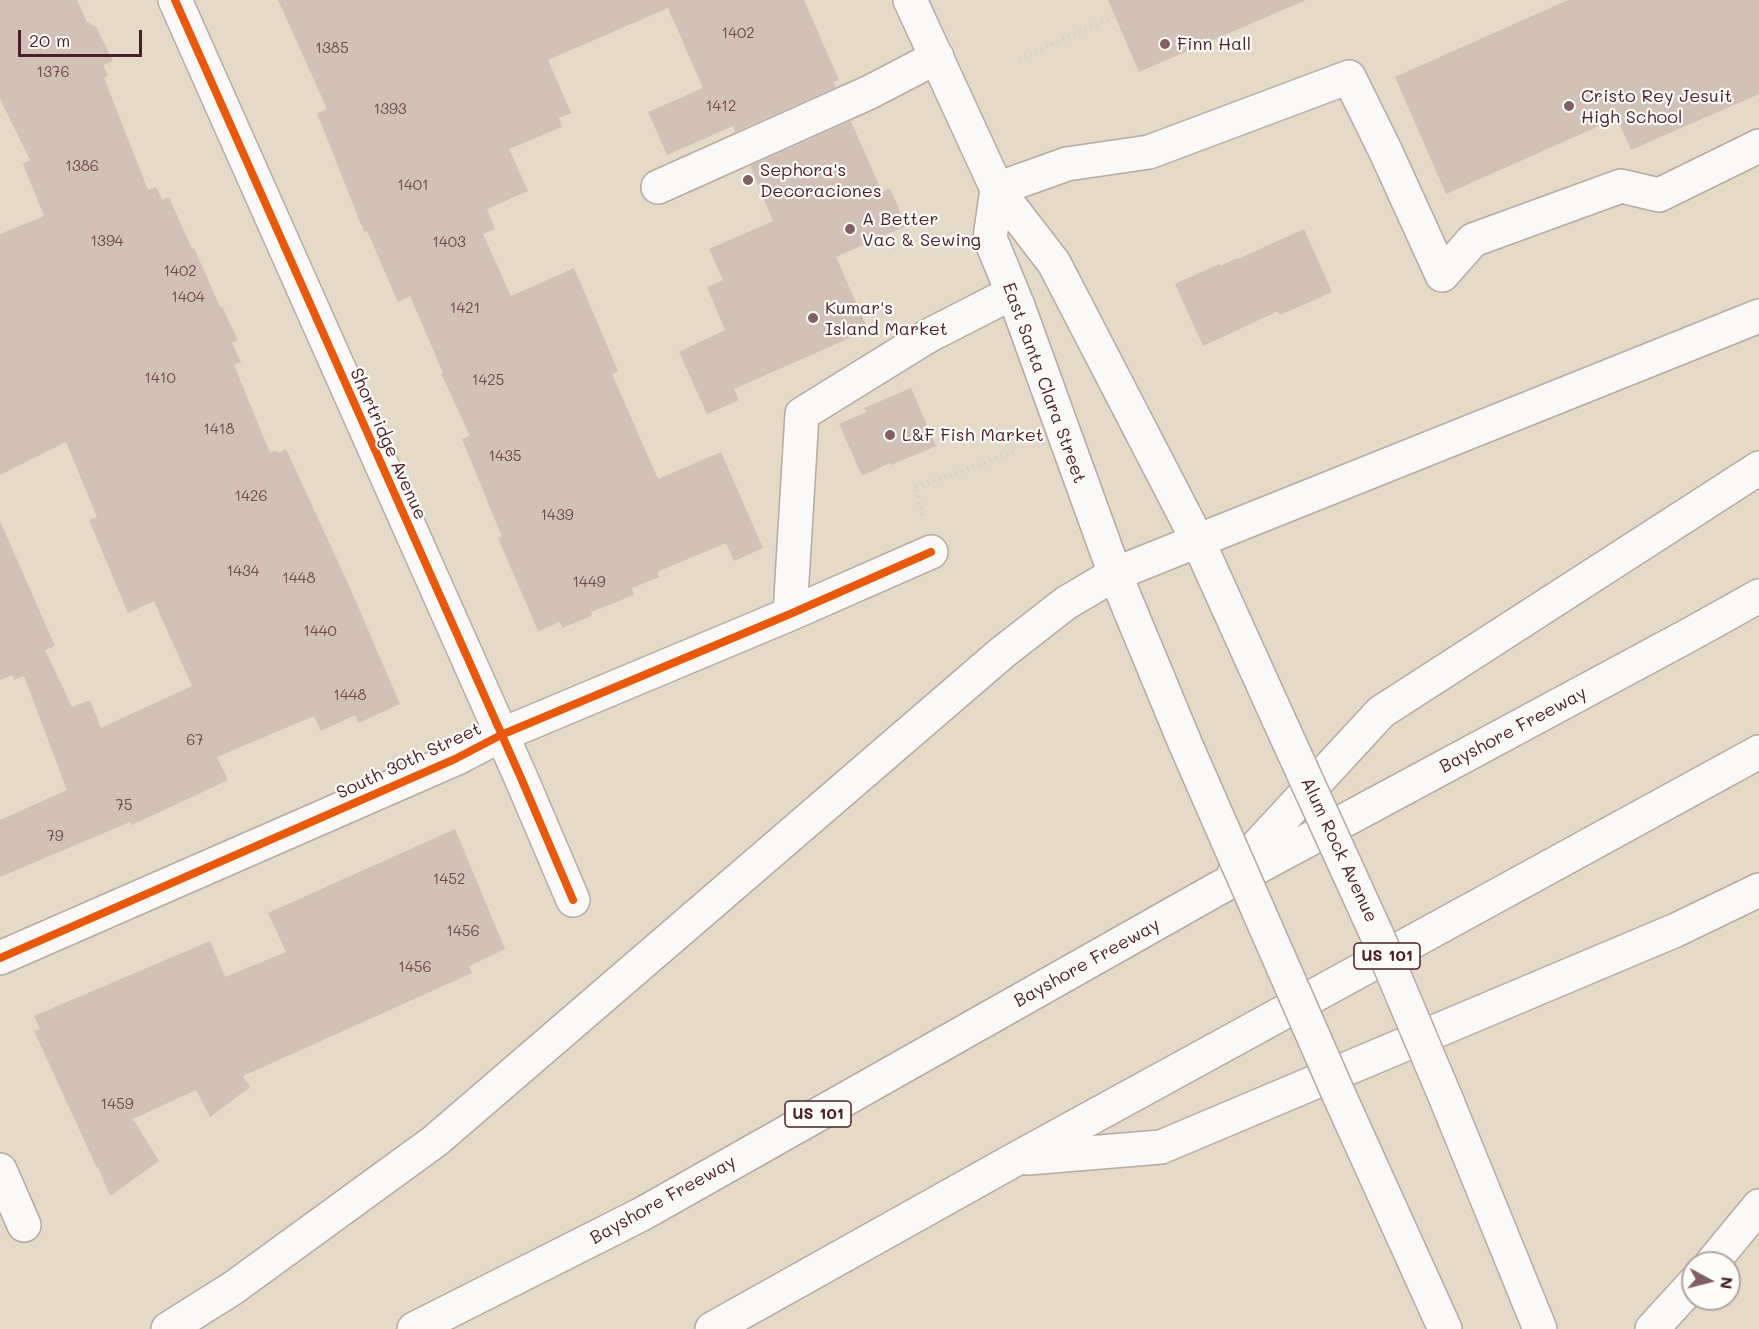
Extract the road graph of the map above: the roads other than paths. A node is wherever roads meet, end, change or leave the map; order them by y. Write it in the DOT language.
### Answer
graph roads {
  1 [pos="176,0"];
  2 [pos="910,0"];
  3 [pos="937,57"];
  4 [pos="1759,146"];
  5 [pos="658,187"];
  6 [pos="998,189"];
  7 [pos="1012,293"];
  8 [pos="1759,316"];
  9 [pos="1759,468"];
  10 [pos="1198,541"];
  11 [pos="931,552"];
  12 [pos="1115,574"];
  13 [pos="1759,596"];
  14 [pos="790,614"];
  15 [pos="501,735"];
  16 [pos="1759,752"];
  17 [pos="1217,889"];
  18 [pos="1759,890"];
  19 [pos="573,900"];
  20 [pos="0,958"];
  21 [pos="1014,1160"];
  22 [pos="0,1170"];
  23 [pos="1759,1206"];
  24 [pos="24,1225"];
  25 [pos="1722,1251"];
  26 [pos="1681,1297"];
  27 [pos="168,1329"];
  28 [pos="414,1329"];
  29 [pos="712,1329"];
  30 [pos="1445,1329"];
  31 [pos="1540,1329"];
  32 [pos="1652,1329"];
  1 -- 15 [label="main road, Shortridge Avenue"];
  2 -- 3 [label="main road"];
  3 -- 5 [label="main road"];
  3 -- 6 [label="main road"];
  4 -- 6 [label="main road"];
  6 -- 7 [label="main road, East Santa Clara Street"];
  6 -- 10 [label="main road"];
  7 -- 12 [label="main road, East Santa Clara Street"];
  7 -- 14 [label="main road"];
  8 -- 10 [label="main road"];
  9 -- 17 [label="main road"];
  10 -- 12 [label="main road"];
  10 -- 31 [label="main road, Alum Rock Avenue, bridge"];
  11 -- 14 [label="main road, South 30th Street"];
  12 -- 27 [label="main road"];
  12 -- 30 [label="main road, bridge"];
  13 -- 17 [label="main road, Bayshore Freeway / US 101"];
  14 -- 15 [label="main road, South 30th Street"];
  15 -- 19 [label="main road, Shortridge Avenue"];
  15 -- 20 [label="main road, South 30th Street"];
  16 -- 21 [label="main road, US 101"];
  17 -- 28 [label="main road, Bayshore Freeway / US 101"];
  18 -- 21 [label="main road"];
  21 -- 29 [label="main road, US 101"];
  22 -- 24 [label="main road"];
  23 -- 25 [label="main road"];
  26 -- 32 [label="main road"];
}
